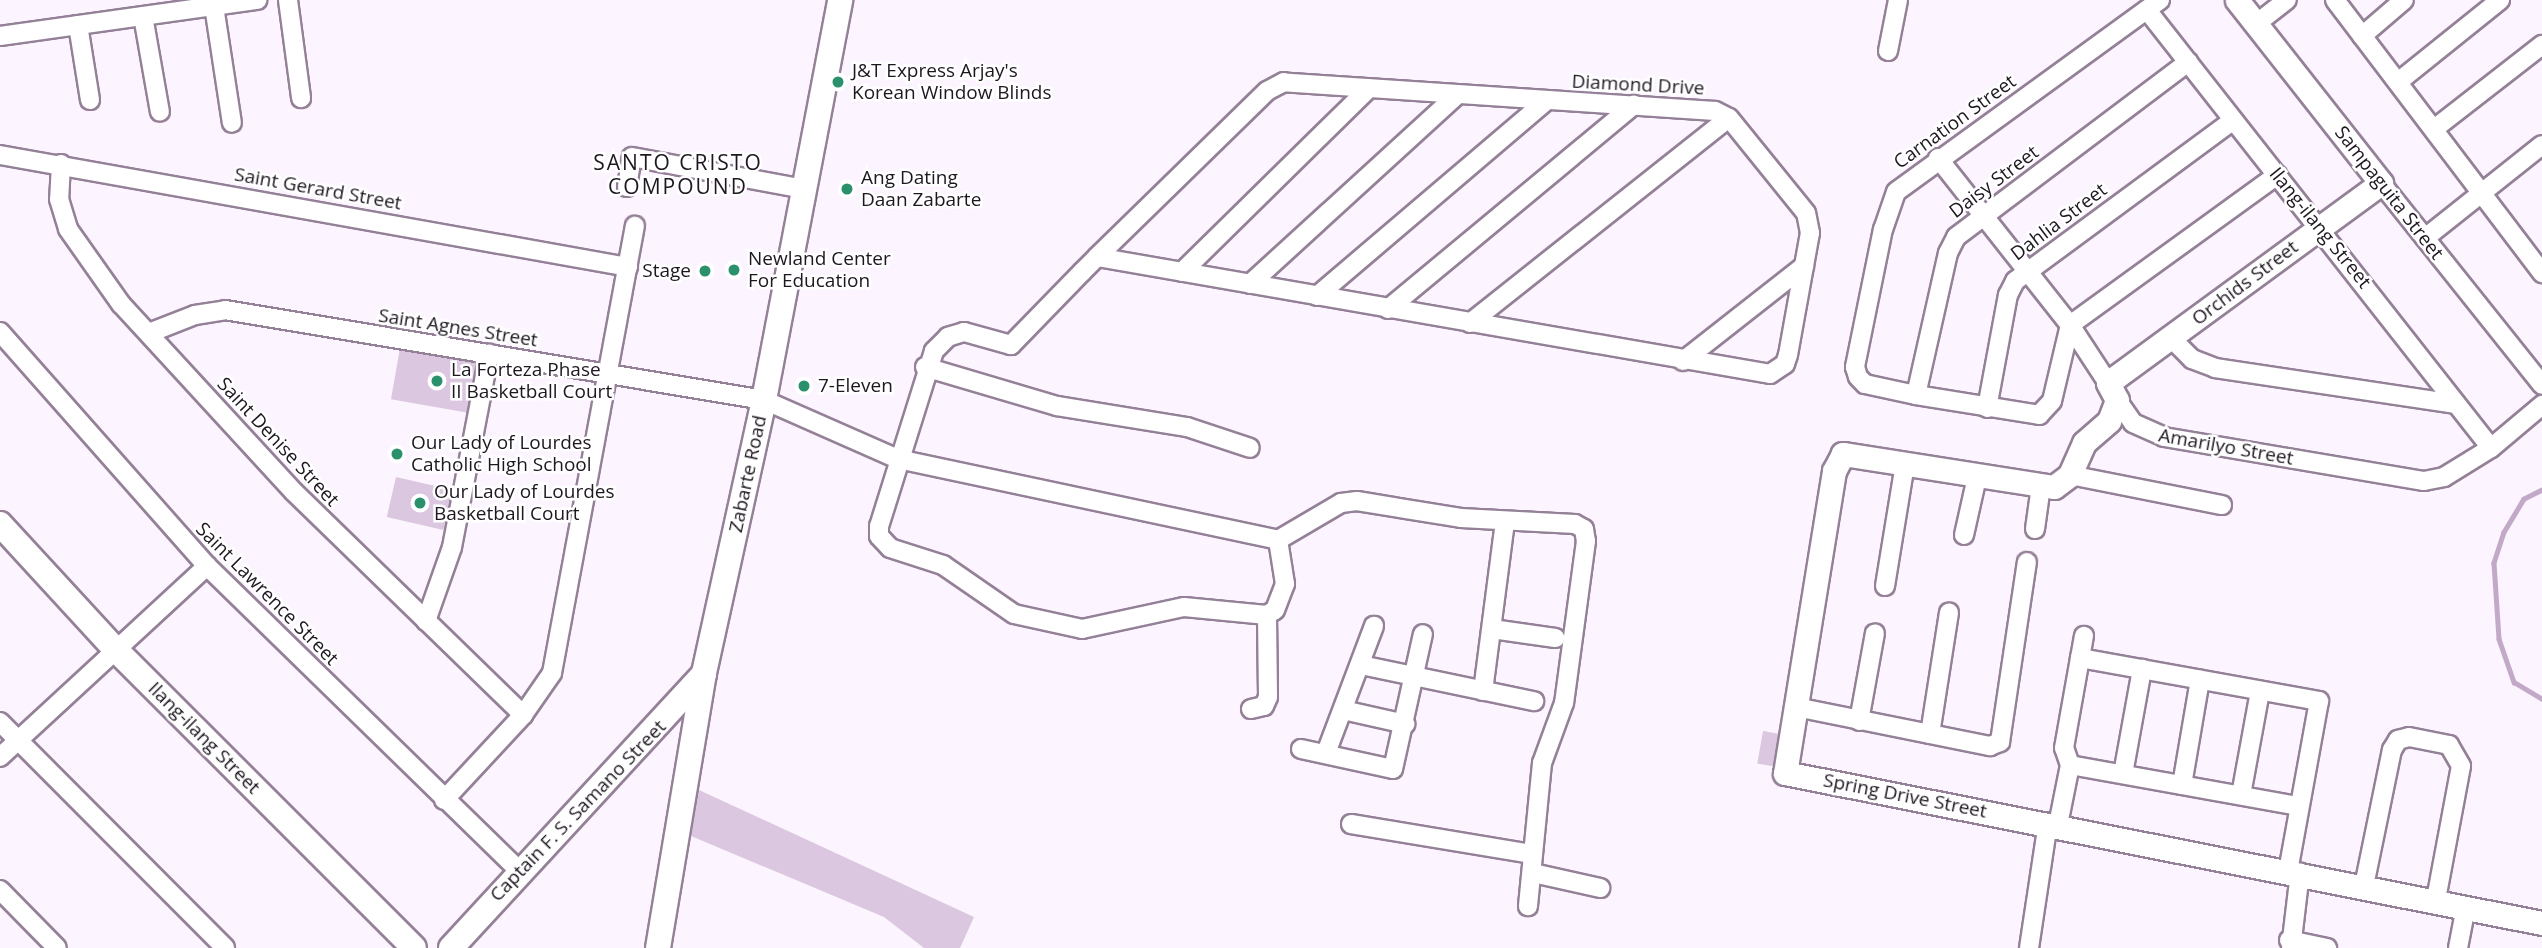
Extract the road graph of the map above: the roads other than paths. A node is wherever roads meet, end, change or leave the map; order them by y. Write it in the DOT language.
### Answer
graph roads {
  1 [pos="257,0"];
  2 [pos="288,0"];
  3 [pos="839,0"];
  4 [pos="1898,0"];
  5 [pos="2237,0"];
  6 [pos="2287,0"];
  7 [pos="2335,0"];
  8 [pos="2404,0"];
  9 [pos="2500,0"];
  10 [pos="2154,5"];
  11 [pos="214,6"];
  12 [pos="143,16"];
  13 [pos="2256,24"];
  14 [pos="78,25"];
  15 [pos="0,36"];
  16 [pos="2362,36"];
  17 [pos="2542,45"];
  18 [pos="1888,51"];
  19 [pos="2188,62"];
  20 [pos="2398,82"];
  21 [pos="1369,89"];
  22 [pos="1456,96"];
  23 [pos="301,98"];
  24 [pos="90,100"];
  25 [pos="1545,102"];
  26 [pos="1634,105"];
  27 [pos="160,112"];
  28 [pos="1729,118"];
  29 [pos="2233,120"];
  30 [pos="232,123"];
  31 [pos="2434,129"];
  32 [pos="2542,145"];
  33 [pos="0,155"];
  34 [pos="1938,158"];
  35 [pos="61,164"];
  36 [pos="2277,174"];
  37 [pos="2381,183"];
  38 [pos="627,187"];
  39 [pos="804,189"];
  40 [pos="2482,191"];
  41 [pos="1984,216"];
  42 [pos="635,226"];
  43 [pos="2321,226"];
  44 [pos="2425,238"];
  45 [pos="1097,257"];
  46 [pos="1804,266"];
  47 [pos="628,267"];
  48 [pos="2027,270"];
  49 [pos="1182,272"];
  50 [pos="2542,273"];
  51 [pos="1250,284"];
  52 [pos="1317,296"];
  53 [pos="1388,309"];
  54 [pos="1470,323"];
  55 [pos="2070,325"];
  56 [pos="0,332"];
  57 [pos="149,333"];
  58 [pos="2171,338"];
  59 [pos="489,354"];
  60 [pos="1683,360"];
  61 [pos="925,367"];
  62 [pos="608,375"];
  63 [pos="2542,385"];
  64 [pos="2112,391"];
  65 [pos="1916,395"];
  66 [pos="764,400"];
  67 [pos="2456,404"];
  68 [pos="2542,405"];
  69 [pos="1987,408"];
  70 [pos="1250,447"];
  71 [pos="2491,448"];
  72 [pos="898,459"];
  73 [pos="1905,464"];
  74 [pos="2070,475"];
  75 [pos="1977,477"];
  76 [pos="2041,486"];
  77 [pos="2222,505"];
  78 [pos="1505,521"];
  79 [pos="0,524"];
  80 [pos="2035,529"];
  81 [pos="1964,534"];
  82 [pos="1278,540"];
  83 [pos="2026,562"];
  84 [pos="207,566"];
  85 [pos="1885,586"];
  86 [pos="1949,612"];
  87 [pos="1267,615"];
  88 [pos="426,621"];
  89 [pos="1374,626"];
  90 [pos="1492,629"];
  91 [pos="1423,634"];
  92 [pos="1875,634"];
  93 [pos="2084,636"];
  94 [pos="1555,638"];
  95 [pos="114,648"];
  96 [pos="2080,658"];
  97 [pos="1361,665"];
  98 [pos="2142,669"];
  99 [pos="704,673"];
  100 [pos="1416,677"];
  101 [pos="2200,680"];
  102 [pos="1483,691"];
  103 [pos="2260,691"];
  104 [pos="1534,701"];
  105 [pos="1796,707"];
  106 [pos="1251,709"];
  107 [pos="1343,710"];
  108 [pos="523,715"];
  109 [pos="1859,721"];
  110 [pos="0,722"];
  111 [pos="1405,724"];
  112 [pos="1930,734"];
  113 [pos="17,741"];
  114 [pos="1301,749"];
  115 [pos="1326,753"];
  116 [pos="0,757"];
  117 [pos="2070,765"];
  118 [pos="2123,774"];
  119 [pos="2182,785"];
  120 [pos="2241,795"];
  121 [pos="444,800"];
  122 [pos="2299,806"];
  123 [pos="1352,824"];
  124 [pos="2053,824"];
  125 [pos="1533,854"];
  126 [pos="519,871"];
  127 [pos="2294,872"];
  128 [pos="1533,873"];
  129 [pos="2364,886"];
  130 [pos="1600,888"];
  131 [pos="0,890"];
  132 [pos="2436,900"];
  133 [pos="1528,906"];
  134 [pos="2466,907"];
  135 [pos="2542,923"];
  136 [pos="2290,944"];
  137 [pos="57,948"];
  138 [pos="225,948"];
  139 [pos="414,948"];
  140 [pos="451,948"];
  141 [pos="658,948"];
  142 [pos="2029,948"];
  143 [pos="2328,948"];
  144 [pos="2458,948"];
  1 -- 11 [label="street"];
  2 -- 23 [label="street"];
  3 -- 39 [label="main road, Zabarte Road"];
  4 -- 18 [label="street"];
  5 -- 13 [label="street, Sampaguita Street"];
  6 -- 13 [label="street"];
  7 -- 16 [label="street"];
  8 -- 16 [label="street"];
  9 -- 20 [label="street"];
  10 -- 19 [label="street, Ilang-ilang Street"];
  10 -- 34 [label="street, Carnation Street"];
  11 -- 12 [label="street"];
  11 -- 30 [label="street"];
  12 -- 14 [label="street"];
  12 -- 27 [label="street"];
  13 -- 37 [label="street, Sampaguita Street"];
  14 -- 15 [label="street"];
  14 -- 24 [label="street"];
  16 -- 20 [label="street"];
  17 -- 31 [label="street"];
  19 -- 29 [label="street, Ilang-ilang Street"];
  19 -- 41 [label="street, Daisy Street"];
  20 -- 31 [label="street"];
  21 -- 22 [label="street, Diamond Drive"];
  21 -- 45 [label="street, Diamond Drive"];
  21 -- 49 [label="street"];
  22 -- 25 [label="street, Diamond Drive"];
  22 -- 51 [label="street"];
  25 -- 26 [label="street, Diamond Drive"];
  25 -- 52 [label="street"];
  26 -- 28 [label="street, Diamond Drive"];
  26 -- 53 [label="street"];
  28 -- 46 [label="street"];
  28 -- 54 [label="street"];
  29 -- 36 [label="street, Ilang-ilang Street"];
  29 -- 48 [label="street, Dahlia Street"];
  31 -- 40 [label="street"];
  32 -- 40 [label="street"];
  33 -- 35 [label="street, Saint Gerard Street"];
  34 -- 41 [label="street, Amarilyo Street"];
  34 -- 65 [label="street, Carnation Street"];
  35 -- 47 [label="street, Saint Gerard Street"];
  35 -- 57 [label="street, Saint Denise Street"];
  36 -- 43 [label="street, Ilang-ilang Street"];
  36 -- 55 [label="street"];
  37 -- 43 [label="street, Orchids Street"];
  37 -- 44 [label="street, Sampaguita Street"];
  38 -- 39 [label="street"];
  39 -- 66 [label="main road, Zabarte Road"];
  40 -- 44 [label="street"];
  40 -- 50 [label="street"];
  41 -- 48 [label="street, Amarilyo Street"];
  41 -- 65 [label="street, Daisy Street"];
  42 -- 47 [label="street"];
  43 -- 58 [label="street, Orchids Street"];
  43 -- 67 [label="street, Ilang-ilang Street"];
  44 -- 63 [label="street, Sampaguita Street"];
  45 -- 49 [label="street"];
  45 -- 61 [label="street, Diamond Drive"];
  46 -- 60 [label="street"];
  46 -- 60 [label="street"];
  47 -- 62 [label="street"];
  48 -- 55 [label="street, Amarilyo Street"];
  48 -- 69 [label="street, Dahlia Street"];
  49 -- 51 [label="street"];
  51 -- 52 [label="street"];
  52 -- 53 [label="street"];
  53 -- 54 [label="street"];
  54 -- 60 [label="street"];
  55 -- 64 [label="street, Amarilyo Street"];
  55 -- 69 [label="street"];
  56 -- 84 [label="street, Saint Lawrence Street"];
  57 -- 59 [label="street, Saint Agnes Street"];
  57 -- 88 [label="street, Saint Denise Street"];
  58 -- 64 [label="street, Orchids Street"];
  58 -- 67 [label="street"];
  59 -- 62 [label="street, Saint Agnes Street"];
  59 -- 88 [label="street"];
  61 -- 70 [label="street"];
  61 -- 72 [label="street"];
  62 -- 66 [label="street, Saint Agnes Street"];
  62 -- 108 [label="street"];
  64 -- 71 [label="street, Amarilyo Street"];
  64 -- 74 [label="street, Orchids Street"];
  65 -- 69 [label="street"];
  66 -- 72 [label="street, Saint Agnes Street"];
  66 -- 99 [label="main road, Zabarte Road"];
  67 -- 71 [label="street, Ilang-ilang Street"];
  68 -- 71 [label="street, Amarilyo Street"];
  72 -- 82 [label="street, Saint Agnes Street"];
  72 -- 87 [label="street"];
  73 -- 75 [label="street, Spring Drive Street"];
  73 -- 85 [label="street"];
  73 -- 105 [label="street, Spring Drive Street"];
  74 -- 76 [label="street"];
  74 -- 77 [label="street"];
  75 -- 76 [label="street, Spring Drive Street"];
  75 -- 81 [label="street"];
  76 -- 80 [label="street"];
  78 -- 82 [label="street"];
  78 -- 90 [label="street"];
  78 -- 125 [label="street"];
  79 -- 95 [label="main road, Ilang-ilang Street"];
  82 -- 87 [label="street"];
  83 -- 112 [label="street"];
  84 -- 95 [label="street"];
  84 -- 121 [label="street, Saint Lawrence Street"];
  86 -- 112 [label="street"];
  87 -- 106 [label="street"];
  88 -- 108 [label="street, Saint Denise Street"];
  89 -- 97 [label="street"];
  90 -- 94 [label="street"];
  90 -- 102 [label="street"];
  91 -- 100 [label="street"];
  92 -- 109 [label="street"];
  93 -- 96 [label="street"];
  95 -- 113 [label="street"];
  95 -- 139 [label="main road, Ilang-ilang Street"];
  96 -- 98 [label="street"];
  96 -- 117 [label="street"];
  97 -- 100 [label="street"];
  97 -- 107 [label="street"];
  98 -- 101 [label="street"];
  98 -- 118 [label="street"];
  99 -- 126 [label="main road, Captain F. S. Samano Street"];
  99 -- 141 [label="main road, Zabarte Road"];
  100 -- 102 [label="street"];
  100 -- 111 [label="street"];
  101 -- 103 [label="street"];
  101 -- 119 [label="street"];
  102 -- 104 [label="street"];
  103 -- 120 [label="street"];
  103 -- 122 [label="street"];
  105 -- 109 [label="street"];
  105 -- 124 [label="street, Spring Drive Street"];
  107 -- 111 [label="street"];
  107 -- 115 [label="street"];
  108 -- 121 [label="street"];
  109 -- 112 [label="street"];
  110 -- 113 [label="street"];
  111 -- 115 [label="street"];
  113 -- 116 [label="street"];
  113 -- 138 [label="street"];
  114 -- 115 [label="street"];
  117 -- 118 [label="street"];
  117 -- 124 [label="street"];
  118 -- 119 [label="street"];
  119 -- 120 [label="street"];
  120 -- 122 [label="street"];
  121 -- 126 [label="street, Saint Lawrence Street"];
  122 -- 127 [label="street"];
  123 -- 125 [label="street"];
  124 -- 127 [label="street, Spring Drive Street"];
  124 -- 142 [label="street"];
  125 -- 128 [label="street"];
  126 -- 140 [label="main road, Captain F. S. Samano Street"];
  127 -- 129 [label="street, Spring Drive Street"];
  127 -- 136 [label="street"];
  128 -- 130 [label="street"];
  128 -- 133 [label="street"];
  129 -- 132 [label="street, Spring Drive Street"];
  129 -- 132 [label="street"];
  131 -- 137 [label="street"];
  132 -- 134 [label="street, Spring Drive Street"];
  134 -- 135 [label="street, Spring Drive Street"];
  134 -- 144 [label="street"];
  136 -- 143 [label="street"];
}
